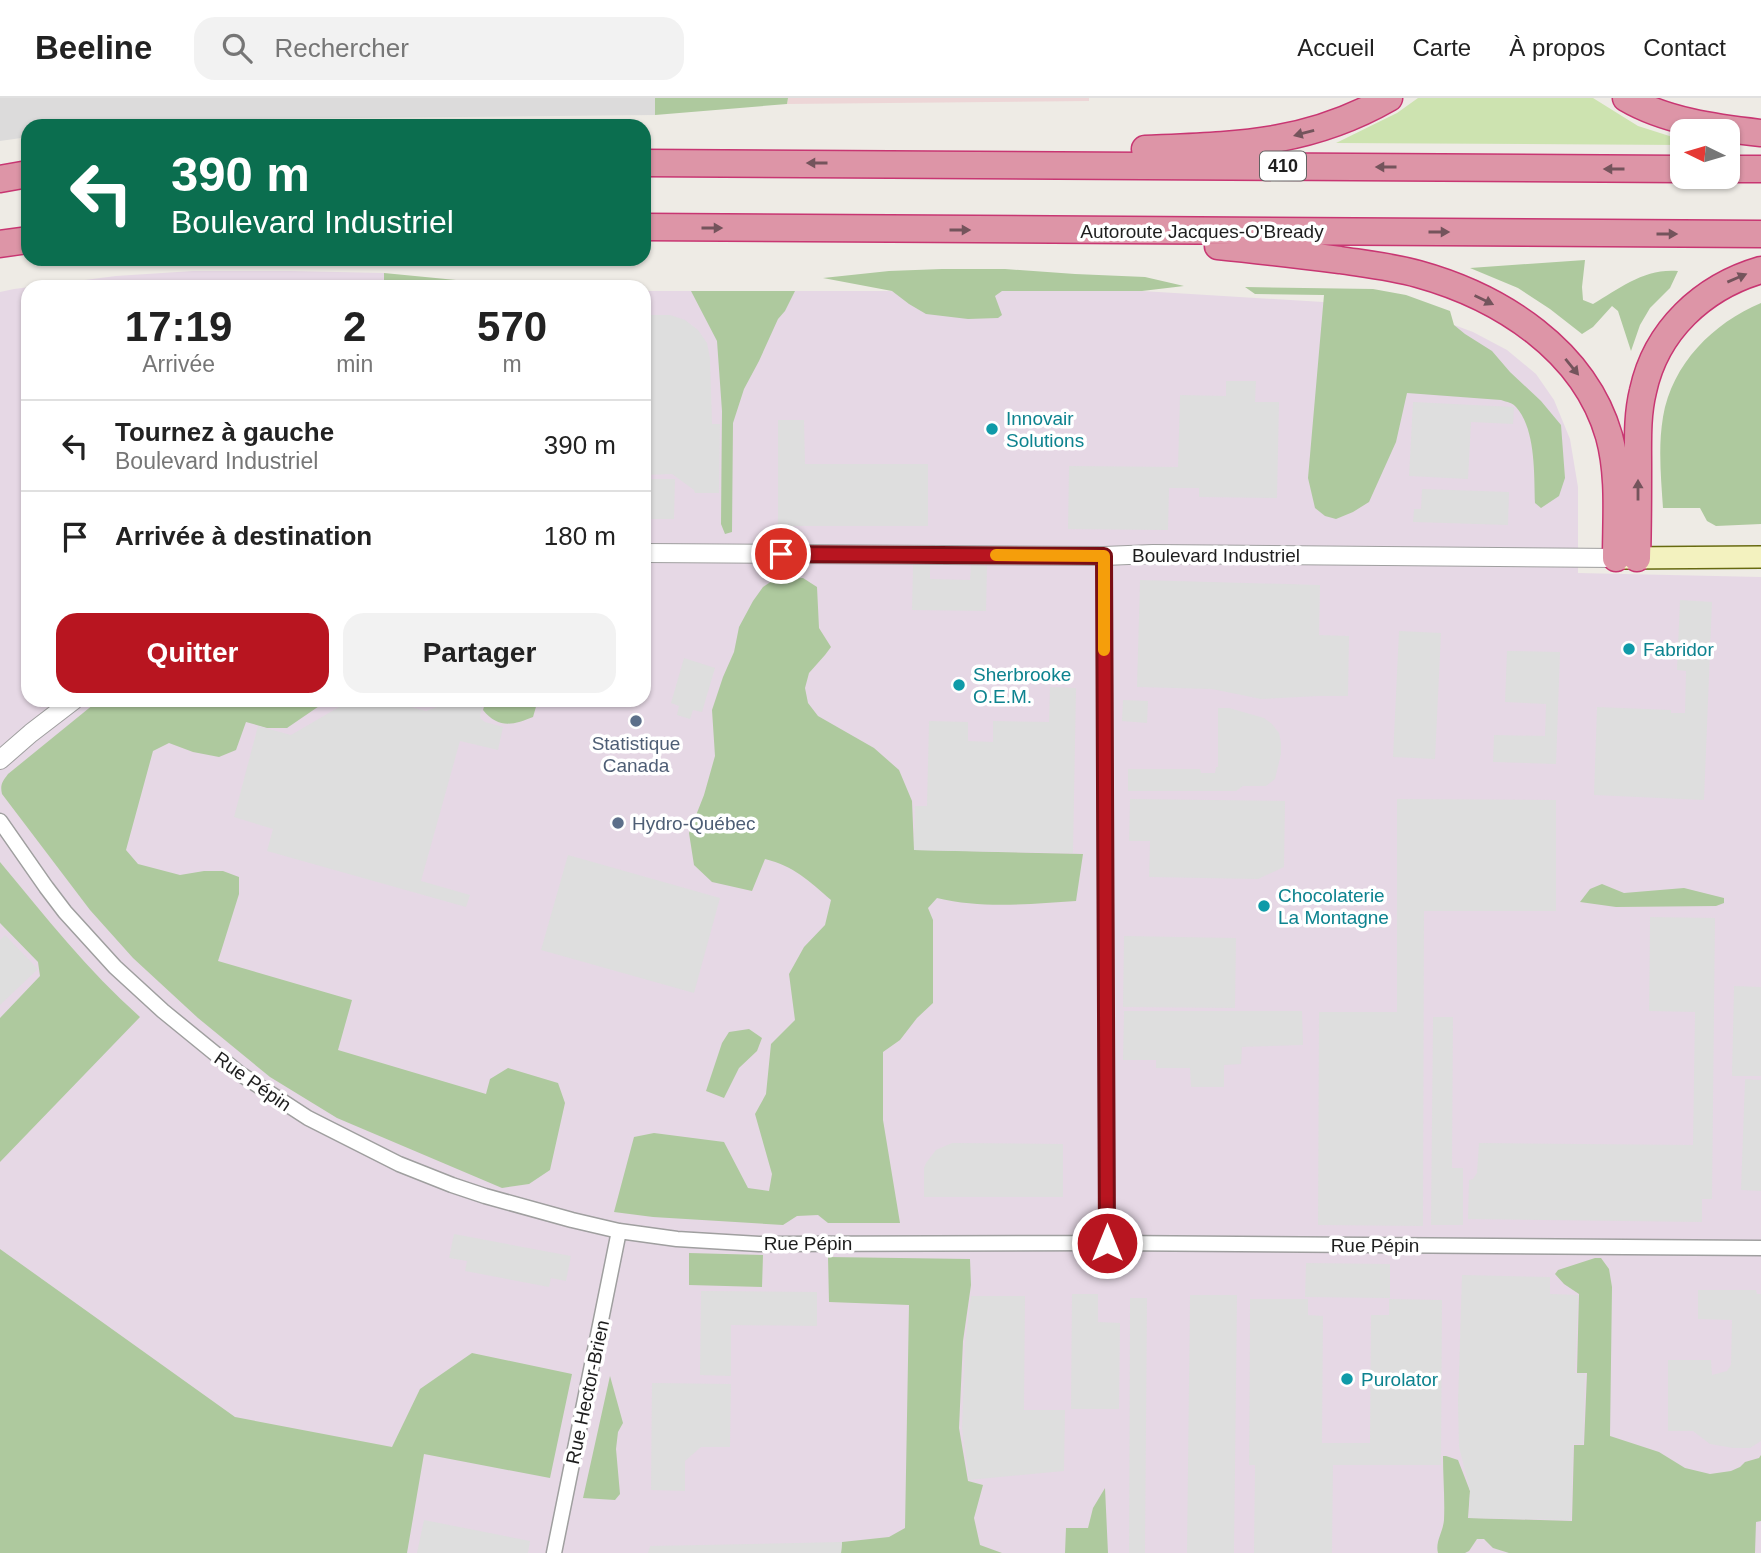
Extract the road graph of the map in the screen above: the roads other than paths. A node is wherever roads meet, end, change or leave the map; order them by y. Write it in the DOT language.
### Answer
graph roads {
  1 [pos="1389,98"];
  2 [pos="1626,98"];
  3 [pos="1657,98"];
  4 [pos="1748,132"];
  5 [pos="651,163"];
  6 [pos="885,164"];
  7 [pos="1670,169"];
  8 [pos="1740,169"];
  9 [pos="1761,169"];
  10 [pos="21,175"];
  11 [pos="0,179"];
  12 [pos="651,227"];
  13 [pos="1077,230"];
  14 [pos="1761,234"];
  15 [pos="21,241"];
  16 [pos="0,244"];
  17 [pos="1761,270"];
  18 [pos="651,553"];
  19 [pos="1104,556"];
  20 [pos="1627,558"];
  21 [pos="1761,559"];
  22 [pos="65,707"];
  23 [pos="0,760"];
  24 [pos="0,821"];
  25 [pos="619,1231"];
  26 [pos="1107,1243"];
  27 [pos="1761,1248"];
  28 [pos="554,1553"];
  1 -- 6 [label="highway, one-way"];
  2 -- 4 [label="highway"];
  3 -- 4 [label="highway"];
  6 -- 5 [label="highway, 410, one-way"];
  7 -- 6 [label="highway, 410, one-way"];
  8 -- 9 [label="highway"];
  10 -- 11 [label="highway"];
  12 -- 13 [label="highway, Autoroute Jacques-O'Bready, one-way"];
  13 -- 14 [label="highway, Autoroute Jacques-O'Bready, one-way"];
  13 -- 20 [label="highway, one-way"];
  15 -- 16 [label="highway"];
  20 -- 17 [label="highway, one-way"];
  18 -- 19 [label="street, Boulevard Industriel"];
  19 -- 20 [label="street, Boulevard Industriel"];
  19 -- 26 [label="street"];
  20 -- 21 [label="main road, Boulevard Industriel"];
  22 -- 23 [label="street"];
  24 -- 25 [label="street, Rue Pépin"];
  25 -- 26 [label="street, Rue Pépin"];
  25 -- 28 [label="street, Rue Hector-Brien"];
  26 -- 27 [label="street, Rue Pépin"];
}
